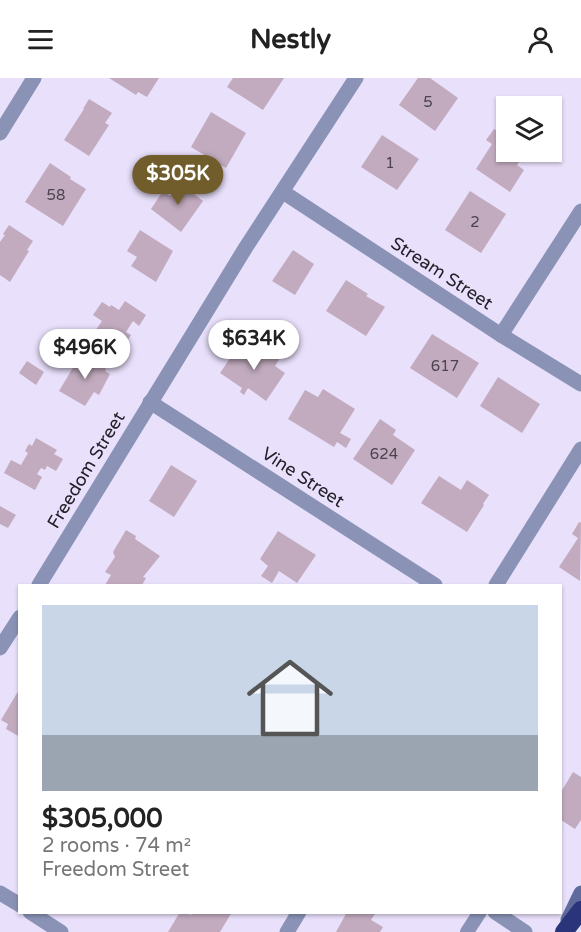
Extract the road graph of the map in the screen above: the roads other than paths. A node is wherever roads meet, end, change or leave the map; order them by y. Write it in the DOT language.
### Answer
graph roads {
  1 [pos="34,78"];
  2 [pos="356,78"];
  3 [pos="0,133"];
  4 [pos="283,192"];
  5 [pos="581,211"];
  6 [pos="501,335"];
  7 [pos="581,384"];
  8 [pos="150,402"];
  9 [pos="581,449"];
  10 [pos="40,584"];
  11 [pos="433,584"];
  12 [pos="497,584"];
  13 [pos="18,620"];
  14 [pos="0,648"];
  15 [pos="0,893"];
  16 [pos="581,893"];
  17 [pos="18,904"];
  18 [pos="581,910"];
  19 [pos="33,914"];
  20 [pos="298,914"];
  21 [pos="479,914"];
  22 [pos="498,914"];
  23 [pos="61,932"];
  24 [pos="287,932"];
  25 [pos="467,932"];
  26 [pos="525,932"];
  27 [pos="563,932"];
  1 -- 3 [label="street"];
  2 -- 4 [label="street, Freedom Street"];
  4 -- 6 [label="street, Stream Street"];
  4 -- 8 [label="street, Freedom Street"];
  5 -- 6 [label="street"];
  6 -- 7 [label="street, Stream Street"];
  8 -- 10 [label="street, Freedom Street"];
  8 -- 11 [label="street, Vine Street"];
  9 -- 12 [label="street"];
  13 -- 14 [label="street"];
  15 -- 17 [label="street"];
  16 -- 27 [label="main road"];
  18 -- 27 [label="highway"];
  19 -- 23 [label="street"];
  20 -- 24 [label="street"];
  21 -- 25 [label="lane"];
  22 -- 26 [label="street"];
}
